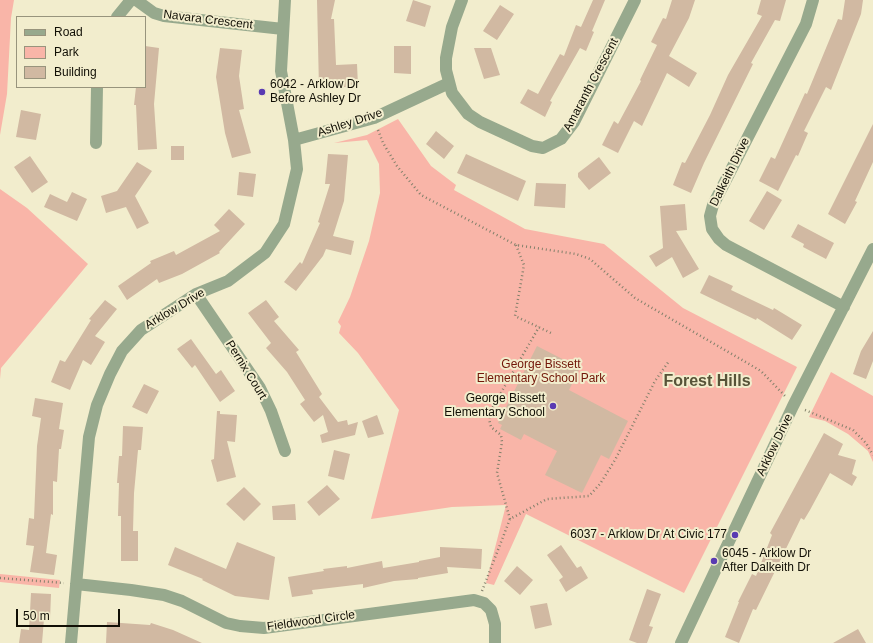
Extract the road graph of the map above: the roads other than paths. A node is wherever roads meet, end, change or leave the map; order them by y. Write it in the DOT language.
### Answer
graph roads {
  1 [pos="131,0"];
  2 [pos="136,0"];
  3 [pos="285,0"];
  4 [pos="462,0"];
  5 [pos="635,0"];
  6 [pos="813,0"];
  7 [pos="118,16"];
  8 [pos="283,29"];
  9 [pos="449,82"];
  10 [pos="97,88"];
  11 [pos="294,140"];
  12 [pos="96,144"];
  13 [pos="873,249"];
  14 [pos="196,294"];
  15 [pos="844,307"];
  16 [pos="285,451"];
  17 [pos="76,584"];
  18 [pos="71,643"];
  19 [pos="495,643"];
  20 [pos="681,643"];
  1 -- 7 [label="street"];
  2 -- 8 [label="street, Navara Crescent"];
  3 -- 8 [label="street, Arklow Drive"];
  4 -- 9 [label="street, Amaranth Crescent"];
  5 -- 9 [label="street, Amaranth Crescent"];
  6 -- 15 [label="street, Dalkeith Drive"];
  8 -- 11 [label="street, Arklow Drive"];
  9 -- 11 [label="street, Ashley Drive"];
  10 -- 12 [label="street"];
  11 -- 14 [label="street, Arklow Drive"];
  13 -- 15 [label="street, Arklow Drive"];
  14 -- 16 [label="street, Pernix Court"];
  14 -- 17 [label="street, Arklow Drive"];
  15 -- 20 [label="street, Arklow Drive"];
  17 -- 18 [label="street, Arklow Drive"];
  17 -- 19 [label="street, Fieldwood Circle"];
}
